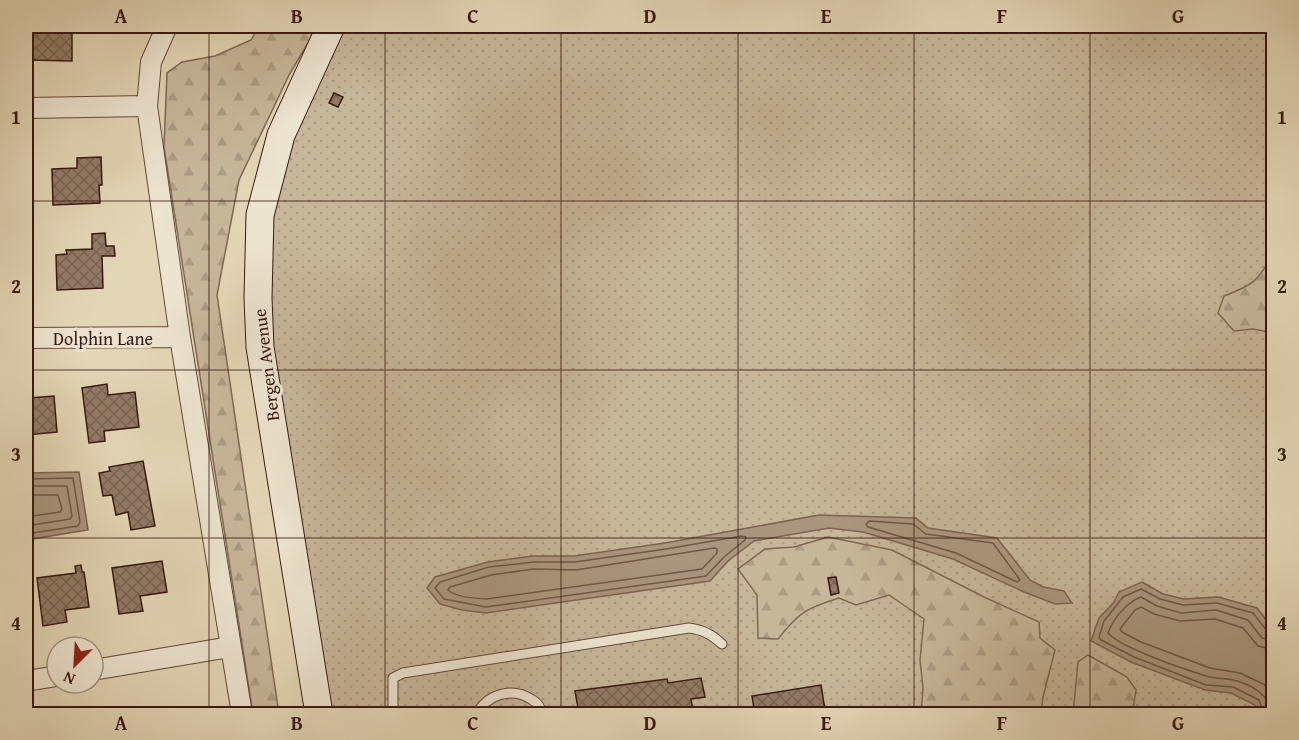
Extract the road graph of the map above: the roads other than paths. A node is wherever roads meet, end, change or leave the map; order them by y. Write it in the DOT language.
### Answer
graph roads {
  1 [pos="167,26"];
  2 [pos="331,26"];
  3 [pos="147,106"];
  4 [pos="26,108"];
  5 [pos="180,337"];
  6 [pos="26,338"];
  7 [pos="722,645"];
  8 [pos="230,647"];
  9 [pos="105,668"];
  10 [pos="45,678"];
  11 [pos="26,681"];
  12 [pos="242,714"];
  13 [pos="319,714"];
  14 [pos="393,714"];
  15 [pos="442,714"];
  16 [pos="464,714"];
  17 [pos="477,714"];
  18 [pos="542,714"];
  1 -- 3 [label="street"];
  2 -- 13 [label="main road, Bergen Avenue"];
  3 -- 4 [label="street"];
  3 -- 5 [label="street"];
  5 -- 6 [label="street, Dolphin Lane"];
  5 -- 8 [label="street"];
  7 -- 14 [label="lane"];
  8 -- 9 [label="street"];
  8 -- 12 [label="street"];
  10 -- 11 [label="street"];
  15 -- 16 [label="lane"];
  17 -- 18 [label="lane"];
}
